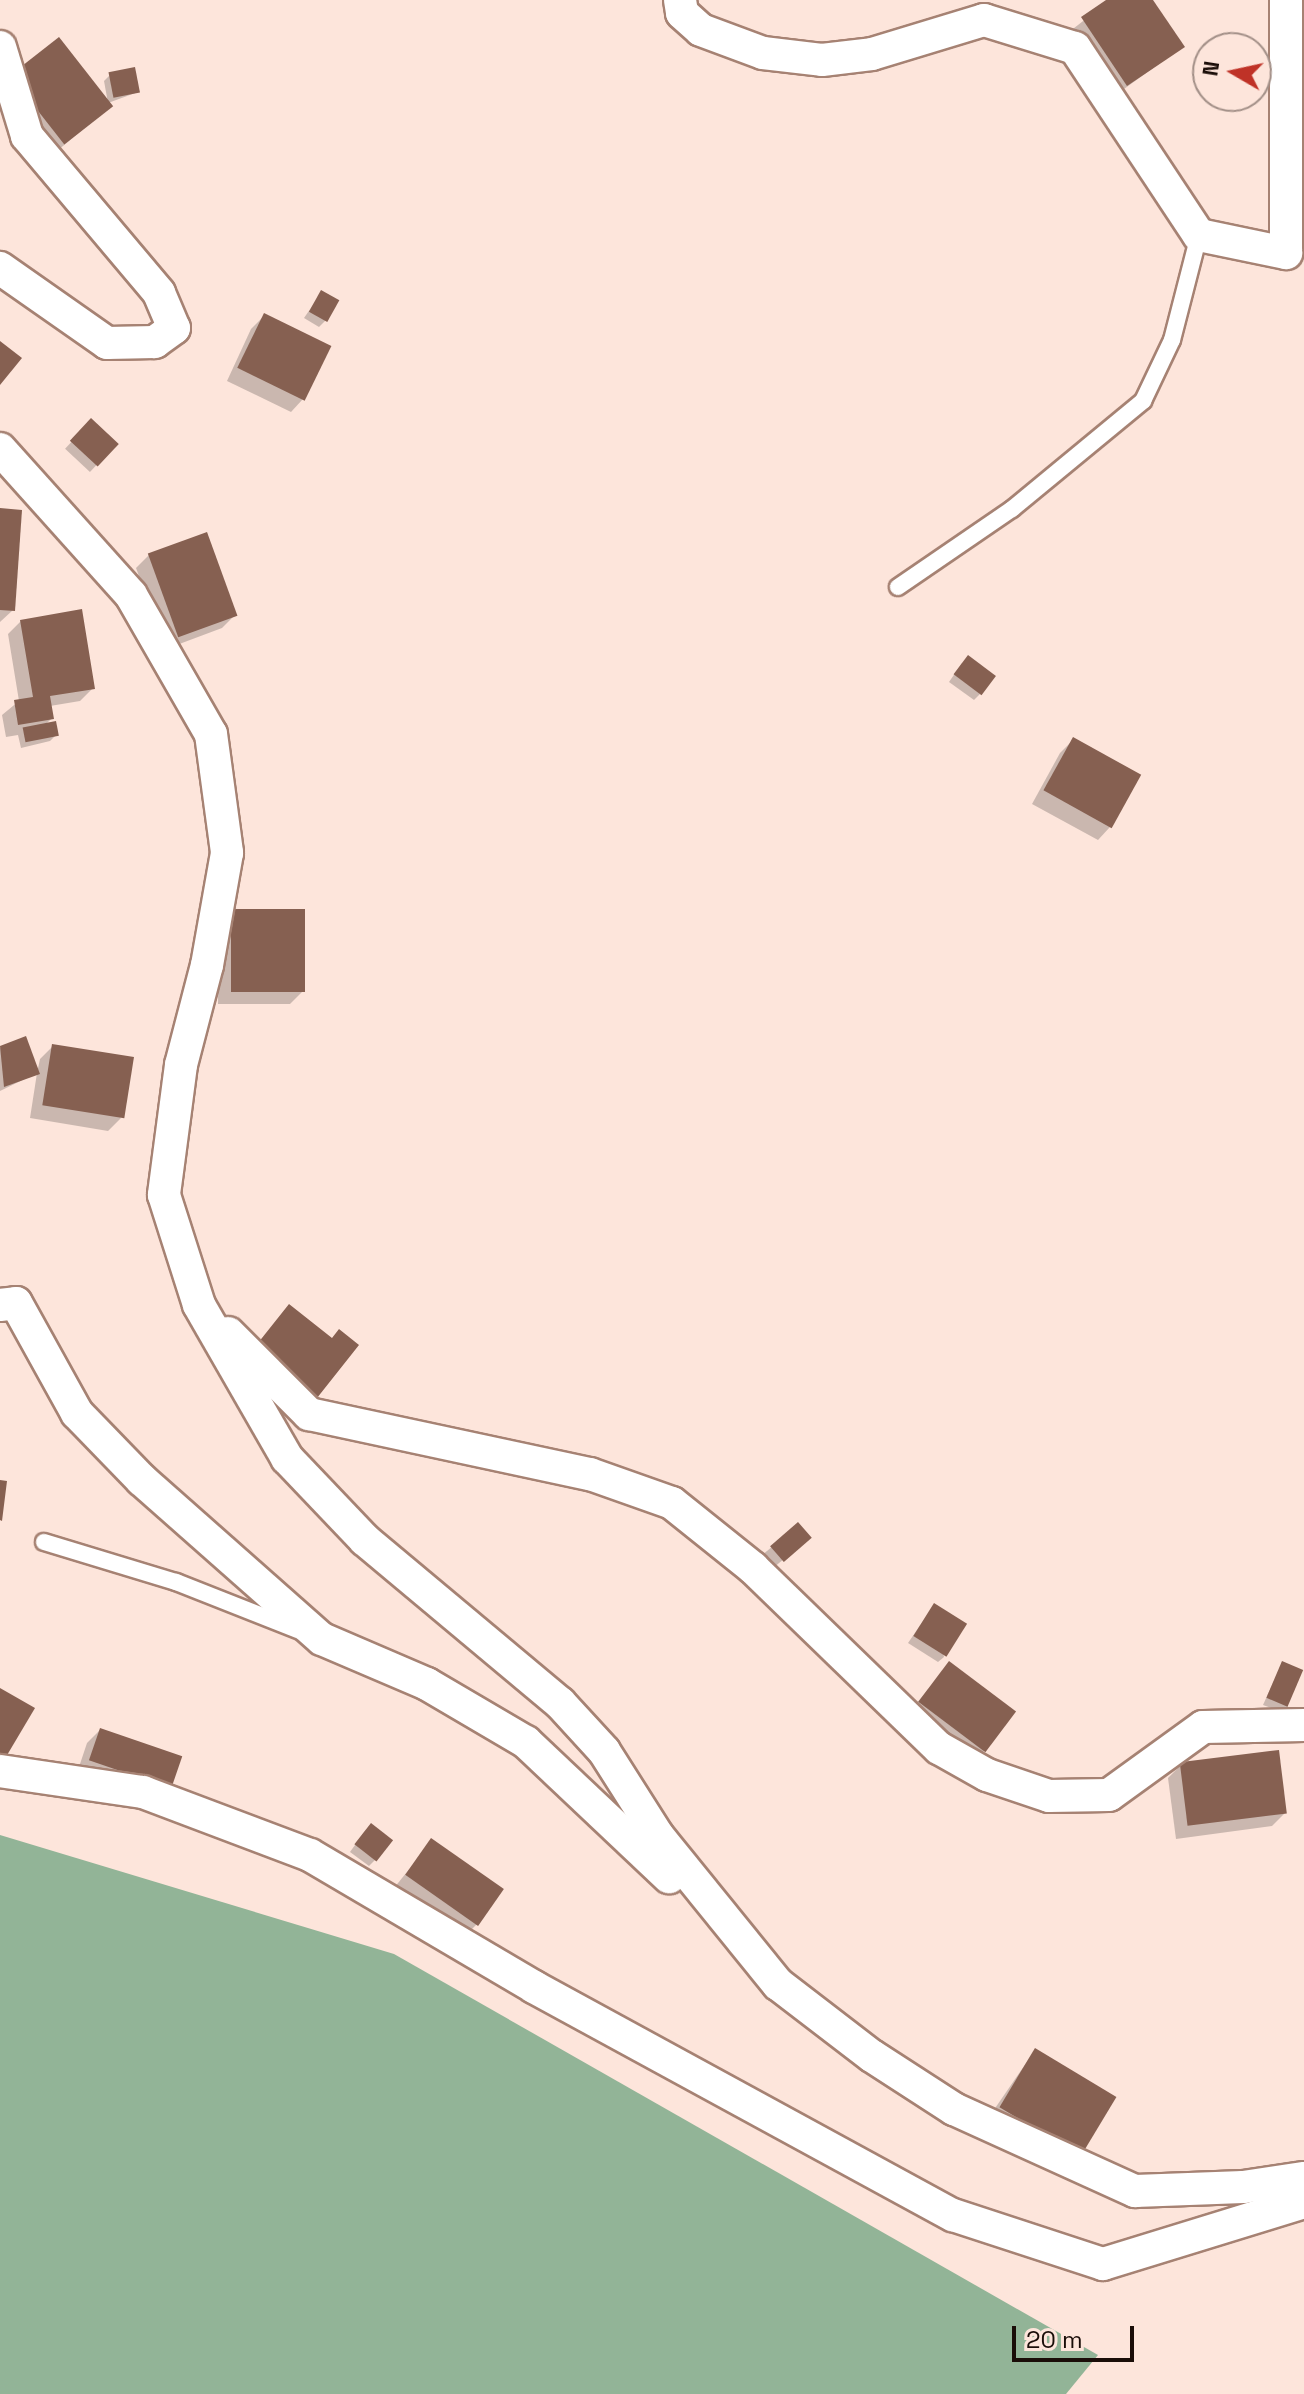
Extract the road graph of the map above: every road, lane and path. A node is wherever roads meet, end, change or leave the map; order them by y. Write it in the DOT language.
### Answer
graph roads {
  1 [pos="680,0"];
  2 [pos="1286,0"];
  3 [pos="0,47"];
  4 [pos="1199,235"];
  5 [pos="1295,260"];
  6 [pos="0,268"];
  7 [pos="0,449"];
  8 [pos="898,587"];
  9 [pos="0,1305"];
  10 [pos="199,1305"];
  11 [pos="44,1542"];
  12 [pos="322,1639"];
  13 [pos="1304,1725"];
  14 [pos="0,1771"];
  15 [pos="778,1984"];
  16 [pos="1304,2178"];
  17 [pos="1304,2202"];
  1 -- 4 [label="street"];
  2 -- 5 [label="street"];
  3 -- 6 [label="street"];
  4 -- 5 [label="street"];
  4 -- 8 [label="lane"];
  7 -- 10 [label="street"];
  9 -- 12 [label="street"];
  10 -- 13 [label="street"];
  10 -- 15 [label="street"];
  11 -- 12 [label="lane"];
  12 -- 15 [label="street"];
  14 -- 17 [label="street"];
  15 -- 16 [label="street"];
}
